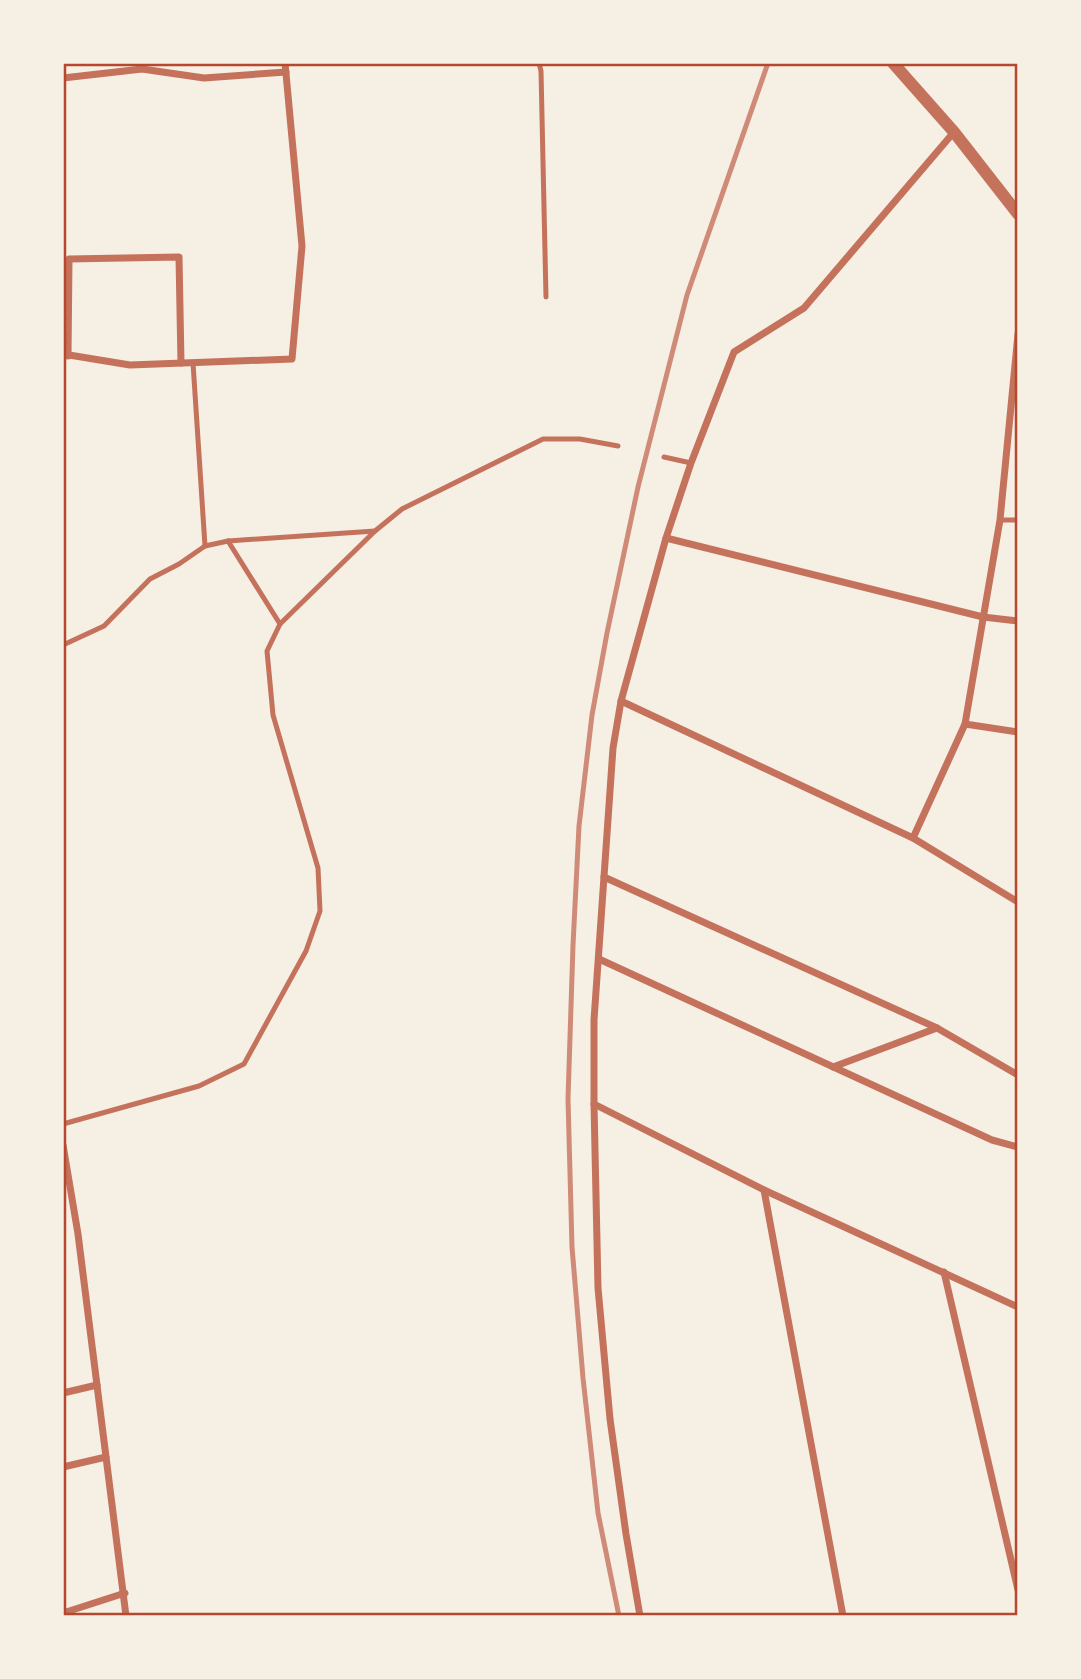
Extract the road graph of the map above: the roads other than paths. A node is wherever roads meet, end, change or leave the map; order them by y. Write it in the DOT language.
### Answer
graph roads {
  1 [pos="540,63"];
  2 [pos="893,63"];
  3 [pos="285,67"];
  4 [pos="63,78"];
  5 [pos="954,132"];
  6 [pos="1018,214"];
  7 [pos="546,297"];
  8 [pos="1018,334"];
  9 [pos="66,355"];
  10 [pos="181,363"];
  11 [pos="193,363"];
  12 [pos="618,446"];
  13 [pos="664,457"];
  14 [pos="691,463"];
  15 [pos="1000,520"];
  16 [pos="1018,520"];
  17 [pos="375,531"];
  18 [pos="666,538"];
  19 [pos="228,541"];
  20 [pos="205,546"];
  21 [pos="983,617"];
  22 [pos="1018,621"];
  23 [pos="280,624"];
  24 [pos="63,645"];
  25 [pos="621,701"];
  26 [pos="965,724"];
  27 [pos="1018,732"];
  28 [pos="913,838"];
  29 [pos="604,877"];
  30 [pos="1018,902"];
  31 [pos="599,959"];
  32 [pos="937,1028"];
  33 [pos="833,1067"];
  34 [pos="1018,1074"];
  35 [pos="594,1104"];
  36 [pos="63,1124"];
  37 [pos="63,1145"];
  38 [pos="1018,1147"];
  39 [pos="764,1190"];
  40 [pos="944,1272"];
  41 [pos="1018,1307"];
  42 [pos="97,1385"];
  43 [pos="63,1393"];
  44 [pos="106,1457"];
  45 [pos="63,1468"];
  46 [pos="1018,1590"];
  47 [pos="125,1592"];
  48 [pos="63,1613"];
  49 [pos="127,1616"];
  50 [pos="640,1616"];
  51 [pos="844,1616"];
  1 -- 7 [label="lane"];
  2 -- 5 [label="street"];
  3 -- 4 [label="street"];
  3 -- 11 [label="street"];
  5 -- 6 [label="street"];
  5 -- 14 [label="street"];
  8 -- 15 [label="street"];
  9 -- 10 [label="street"];
  9 -- 10 [label="street"];
  10 -- 11 [label="street"];
  11 -- 20 [label="lane"];
  12 -- 17 [label="lane"];
  13 -- 14 [label="lane"];
  14 -- 18 [label="street"];
  15 -- 16 [label="lane"];
  15 -- 21 [label="street"];
  17 -- 19 [label="lane"];
  17 -- 23 [label="lane"];
  18 -- 21 [label="street"];
  18 -- 25 [label="street"];
  19 -- 20 [label="lane"];
  19 -- 23 [label="lane"];
  20 -- 24 [label="lane"];
  21 -- 22 [label="street"];
  21 -- 26 [label="street"];
  23 -- 36 [label="lane"];
  25 -- 28 [label="street"];
  25 -- 29 [label="street"];
  26 -- 27 [label="street"];
  26 -- 28 [label="street"];
  28 -- 30 [label="street"];
  29 -- 31 [label="street"];
  29 -- 32 [label="street"];
  31 -- 33 [label="street"];
  31 -- 35 [label="street"];
  32 -- 33 [label="street"];
  32 -- 34 [label="street"];
  33 -- 38 [label="street"];
  35 -- 39 [label="street"];
  35 -- 50 [label="street"];
  37 -- 42 [label="street"];
  39 -- 40 [label="street"];
  39 -- 51 [label="street"];
  40 -- 41 [label="street"];
  40 -- 46 [label="street"];
  42 -- 43 [label="street"];
  42 -- 44 [label="street"];
  44 -- 45 [label="street"];
  44 -- 47 [label="street"];
  47 -- 48 [label="street"];
  47 -- 49 [label="street"];
}
